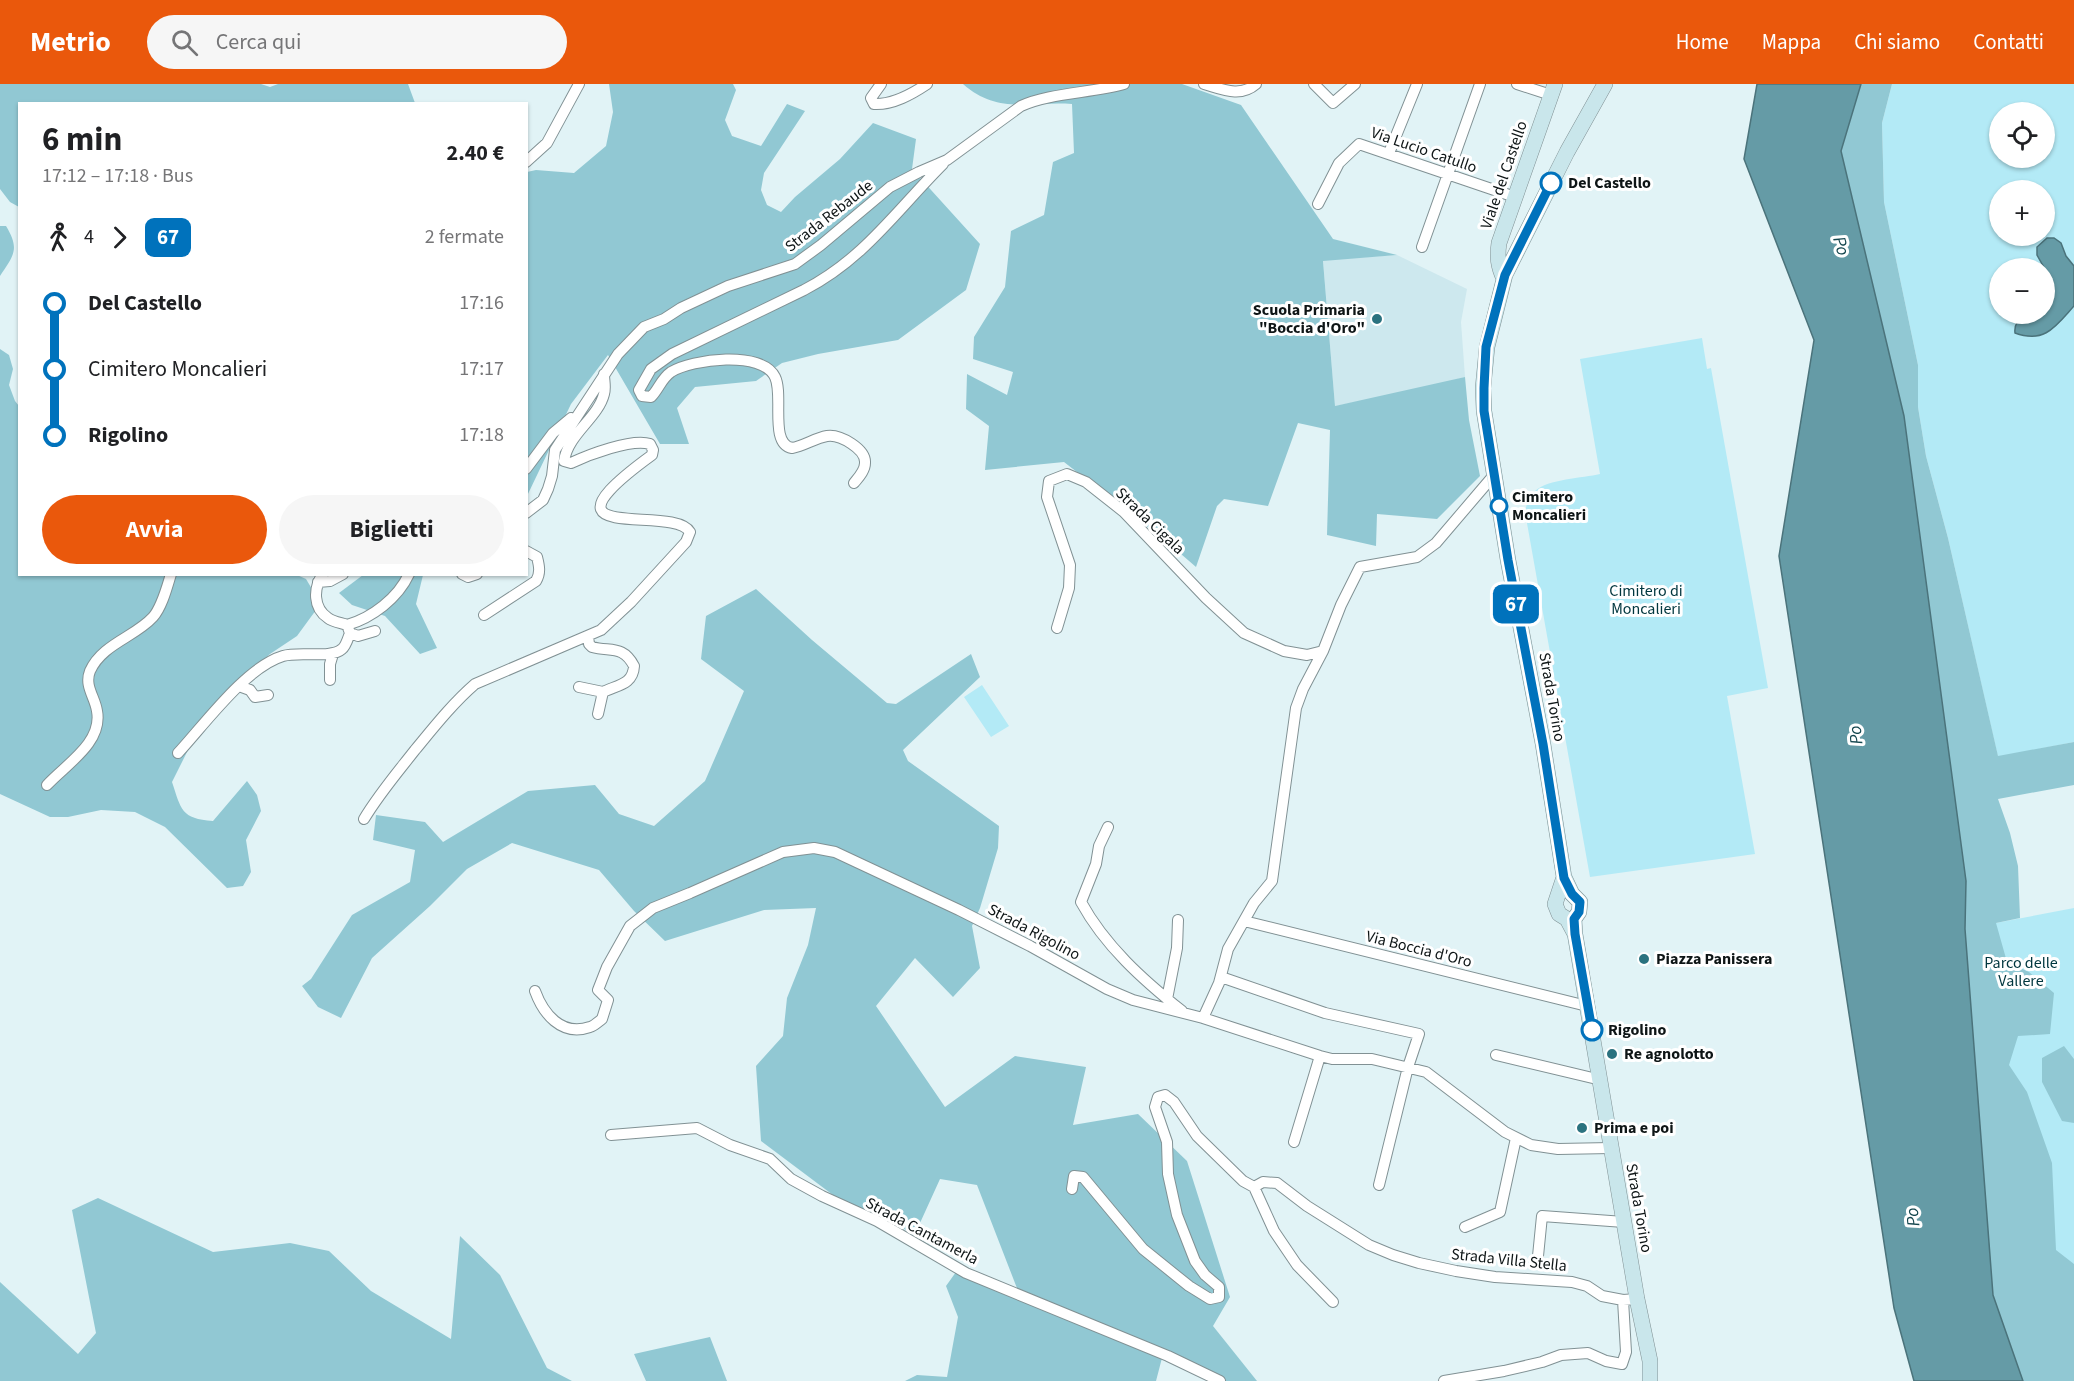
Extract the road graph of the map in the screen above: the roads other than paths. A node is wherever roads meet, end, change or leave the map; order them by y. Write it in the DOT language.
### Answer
graph roads {
  1 [pos="579,84"];
  2 [pos="881,84"];
  3 [pos="927,84"];
  4 [pos="1124,84"];
  5 [pos="1204,84"];
  6 [pos="1256,84"];
  7 [pos="1355,84"];
  8 [pos="1417,84"];
  9 [pos="1480,84"];
  10 [pos="1516,84"];
  11 [pos="1605,84"];
  12 [pos="1312,86"];
  13 [pos="1552,89"];
  14 [pos="1389,153"];
  15 [pos="528,160"];
  16 [pos="947,160"];
  17 [pos="1448,174"];
  18 [pos="1515,197"];
  19 [pos="1318,204"];
  20 [pos="1422,247"];
  21 [pos="1504,279"];
  22 [pos="604,374"];
  23 [pos="580,410"];
  24 [pos="528,466"];
  25 [pos="1494,475"];
  26 [pos="854,483"];
  27 [pos="528,511"];
  28 [pos="528,552"];
  29 [pos="170,576"];
  30 [pos="339,576"];
  31 [pos="408,576"];
  32 [pos="321,578"];
  33 [pos="484,615"];
  34 [pos="1057,628"];
  35 [pos="349,629"];
  36 [pos="375,631"];
  37 [pos="588,636"];
  38 [pos="1323,651"];
  39 [pos="333,654"];
  40 [pos="330,680"];
  41 [pos="239,686"];
  42 [pos="579,687"];
  43 [pos="603,692"];
  44 [pos="268,695"];
  45 [pos="598,714"];
  46 [pos="178,753"];
  47 [pos="47,785"];
  48 [pos="364,819"];
  49 [pos="1108,826"];
  50 [pos="1564,878"];
  51 [pos="1178,920"];
  52 [pos="1244,921"];
  53 [pos="1575,934"];
  54 [pos="1221,977"];
  55 [pos="535,991"];
  56 [pos="1167,999"];
  57 [pos="1587,1006"];
  58 [pos="1185,1014"];
  59 [pos="1203,1018"];
  60 [pos="1496,1055"];
  61 [pos="1320,1056"];
  62 [pos="1408,1067"];
  63 [pos="1600,1080"];
  64 [pos="611,1135"];
  65 [pos="1516,1138"];
  66 [pos="1294,1142"];
  67 [pos="1611,1148"];
  68 [pos="1379,1185"];
  69 [pos="1254,1187"];
  70 [pos="1072,1189"];
  71 [pos="1624,1222"];
  72 [pos="1465,1227"];
  73 [pos="1538,1257"];
  74 [pos="1630,1300"];
  75 [pos="1333,1302"];
  76 [pos="1220,1381"];
  77 [pos="1444,1381"];
  78 [pos="1650,1381"];
  1 -- 15 [label="street"];
  2 -- 3 [label="street"];
  4 -- 16 [label="street, Strada Rebaude"];
  5 -- 6 [label="street"];
  7 -- 12 [label="street"];
  8 -- 14 [label="street"];
  9 -- 17 [label="street"];
  10 -- 13 [label="street"];
  11 -- 21 [label="main road, Strada Torino"];
  13 -- 18 [label="main road, Viale del Castello"];
  14 -- 17 [label="street, Via Lucio Catullo"];
  14 -- 19 [label="street, Via Lucio Catullo"];
  16 -- 22 [label="street, Strada Rebaude"];
  16 -- 26 [label="street"];
  17 -- 18 [label="street, Via Lucio Catullo"];
  17 -- 20 [label="street"];
  18 -- 21 [label="main road, Viale del Castello"];
  21 -- 25 [label="main road, Strada Torino"];
  22 -- 23 [label="street, Strada Rebaude"];
  22 -- 37 [label="street"];
  23 -- 24 [label="street"];
  23 -- 27 [label="street"];
  25 -- 38 [label="street"];
  25 -- 50 [label="main road, Strada Torino"];
  28 -- 33 [label="street"];
  29 -- 47 [label="street"];
  30 -- 32 [label="street"];
  31 -- 35 [label="street"];
  32 -- 35 [label="street"];
  34 -- 38 [label="street, Strada Cigala"];
  35 -- 36 [label="street"];
  35 -- 39 [label="street"];
  37 -- 43 [label="street"];
  37 -- 48 [label="street"];
  38 -- 52 [label="street"];
  39 -- 40 [label="street"];
  39 -- 41 [label="street"];
  41 -- 44 [label="street"];
  41 -- 46 [label="street"];
  42 -- 43 [label="street"];
  43 -- 45 [label="street"];
  49 -- 56 [label="street"];
  50 -- 53 [label="main road, Strada Torino"];
  50 -- 53 [label="main road, Strada Torino"];
  51 -- 56 [label="street"];
  52 -- 54 [label="street"];
  52 -- 57 [label="street, Via Boccia d'Oro"];
  53 -- 57 [label="main road, Strada Torino"];
  54 -- 59 [label="street"];
  54 -- 62 [label="street"];
  55 -- 58 [label="street, Strada Rigolino"];
  56 -- 58 [label="street"];
  57 -- 63 [label="main road, Strada Torino"];
  58 -- 59 [label="street, Strada Rigolino"];
  59 -- 61 [label="street, Strada Rigolino"];
  60 -- 63 [label="street"];
  61 -- 62 [label="street, Strada Rigolino"];
  61 -- 66 [label="street"];
  62 -- 65 [label="street, Strada Rigolino"];
  62 -- 68 [label="street"];
  63 -- 67 [label="main road, Strada Torino"];
  64 -- 76 [label="street, Strada Cantamerla"];
  65 -- 67 [label="street, Strada Rigolino"];
  65 -- 72 [label="street"];
  67 -- 71 [label="main road, Strada Torino"];
  69 -- 70 [label="street"];
  69 -- 74 [label="street, Strada Villa Stella"];
  69 -- 75 [label="street"];
  71 -- 73 [label="street"];
  71 -- 74 [label="main road, Strada Torino"];
  74 -- 77 [label="street"];
  74 -- 78 [label="main road, Strada Torino"];
}
